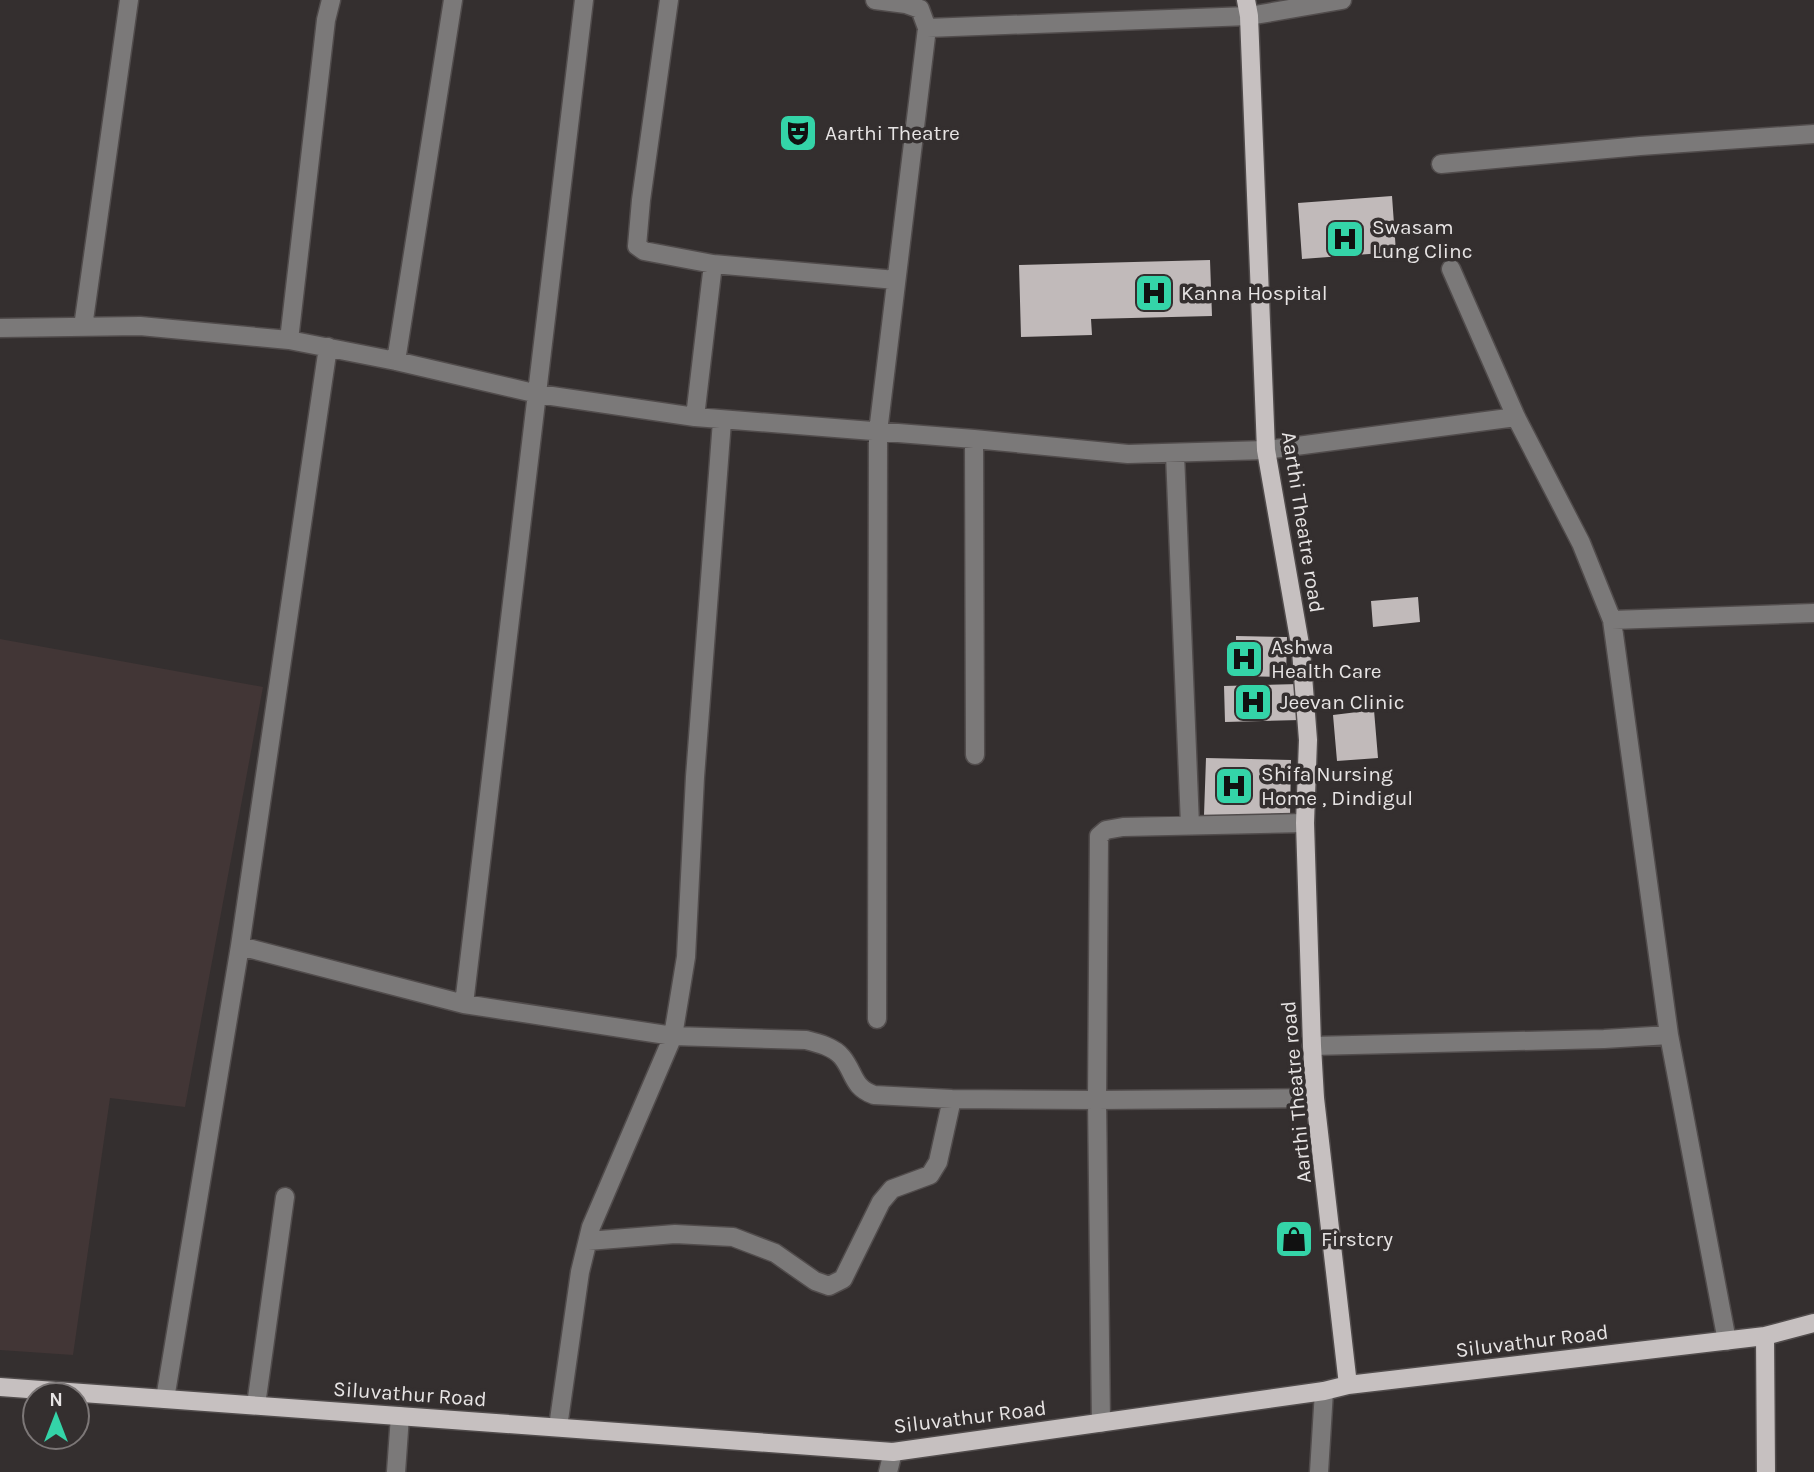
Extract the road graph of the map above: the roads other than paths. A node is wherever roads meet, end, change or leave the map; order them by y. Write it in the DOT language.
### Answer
graph roads {
  1 [pos="129,0"];
  2 [pos="331,0"];
  3 [pos="453,0"];
  4 [pos="584,0"];
  5 [pos="669,0"];
  6 [pos="875,0"];
  7 [pos="1342,0"];
  8 [pos="1248,8"];
  9 [pos="928,27"];
  10 [pos="1814,134"];
  11 [pos="1441,164"];
  12 [pos="713,264"];
  13 [pos="1451,269"];
  14 [pos="896,280"];
  15 [pos="83,327"];
  16 [pos="0,328"];
  17 [pos="289,340"];
  18 [pos="328,347"];
  19 [pos="396,361"];
  20 [pos="538,394"];
  21 [pos="1516,416"];
  22 [pos="695,417"];
  23 [pos="722,421"];
  24 [pos="878,432"];
  25 [pos="974,439"];
  26 [pos="1266,450"];
  27 [pos="1175,454"];
  28 [pos="1814,613"];
  29 [pos="1612,620"];
  30 [pos="975,755"];
  31 [pos="1305,823"];
  32 [pos="1190,825"];
  33 [pos="240,946"];
  34 [pos="464,1004"];
  35 [pos="877,1019"];
  36 [pos="1669,1035"];
  37 [pos="673,1036"];
  38 [pos="1312,1046"];
  39 [pos="1315,1098"];
  40 [pos="952,1099"];
  41 [pos="1097,1100"];
  42 [pos="285,1198"];
  43 [pos="588,1241"];
  44 [pos="1814,1322"];
  45 [pos="1765,1336"];
  46 [pos="1727,1341"];
  47 [pos="1348,1385"];
  48 [pos="0,1387"];
  49 [pos="1324,1391"];
  50 [pos="165,1399"];
  51 [pos="256,1405"];
  52 [pos="400,1416"];
  53 [pos="1101,1423"];
  54 [pos="558,1427"];
  55 [pos="893,1452"];
  56 [pos="396,1472"];
  57 [pos="888,1472"];
  58 [pos="1319,1472"];
  59 [pos="1766,1472"];
  1 -- 15 [label="street"];
  2 -- 17 [label="street"];
  3 -- 19 [label="street"];
  4 -- 20 [label="street"];
  5 -- 12 [label="street"];
  6 -- 9 [label="street"];
  7 -- 8 [label="street"];
  8 -- 9 [label="street"];
  8 -- 26 [label="main road, Aarthi Theatre road"];
  9 -- 14 [label="street"];
  10 -- 11 [label="street"];
  12 -- 14 [label="street"];
  12 -- 22 [label="street"];
  13 -- 21 [label="street"];
  14 -- 24 [label="street"];
  15 -- 16 [label="street"];
  15 -- 17 [label="street"];
  17 -- 18 [label="street"];
  18 -- 19 [label="street"];
  18 -- 33 [label="street"];
  19 -- 20 [label="street"];
  20 -- 22 [label="street"];
  20 -- 34 [label="street"];
  21 -- 26 [label="street"];
  21 -- 29 [label="street"];
  22 -- 23 [label="street"];
  23 -- 24 [label="street"];
  23 -- 37 [label="street"];
  24 -- 25 [label="street"];
  24 -- 35 [label="street"];
  25 -- 27 [label="street"];
  25 -- 30 [label="street"];
  26 -- 27 [label="street"];
  26 -- 31 [label="main road, Aarthi Theatre road"];
  27 -- 32 [label="street"];
  28 -- 29 [label="street"];
  29 -- 36 [label="street"];
  31 -- 32 [label="street"];
  31 -- 38 [label="main road, Aarthi Theatre road"];
  32 -- 41 [label="street"];
  33 -- 34 [label="street"];
  33 -- 50 [label="street"];
  34 -- 37 [label="street"];
  36 -- 38 [label="street"];
  36 -- 46 [label="street"];
  37 -- 40 [label="street"];
  37 -- 43 [label="street"];
  38 -- 39 [label="main road, Aarthi Theatre road"];
  39 -- 41 [label="street"];
  39 -- 47 [label="main road, Aarthi Theatre road"];
  40 -- 41 [label="street"];
  40 -- 43 [label="street"];
  41 -- 53 [label="street"];
  42 -- 51 [label="street"];
  43 -- 54 [label="street"];
  44 -- 45 [label="main road, Siluvathur Road"];
  45 -- 46 [label="main road, Siluvathur Road"];
  45 -- 59 [label="main road"];
  46 -- 47 [label="main road, Siluvathur Road"];
  47 -- 49 [label="main road, Siluvathur Road"];
  48 -- 50 [label="main road, Siluvathur Road"];
  49 -- 53 [label="main road, Siluvathur Road"];
  49 -- 58 [label="street"];
  50 -- 51 [label="main road, Siluvathur Road"];
  51 -- 52 [label="main road, Siluvathur Road"];
  52 -- 54 [label="main road, Siluvathur Road"];
  52 -- 56 [label="street"];
  53 -- 55 [label="main road, Siluvathur Road"];
  54 -- 55 [label="main road, Siluvathur Road"];
  55 -- 57 [label="street"];
}
